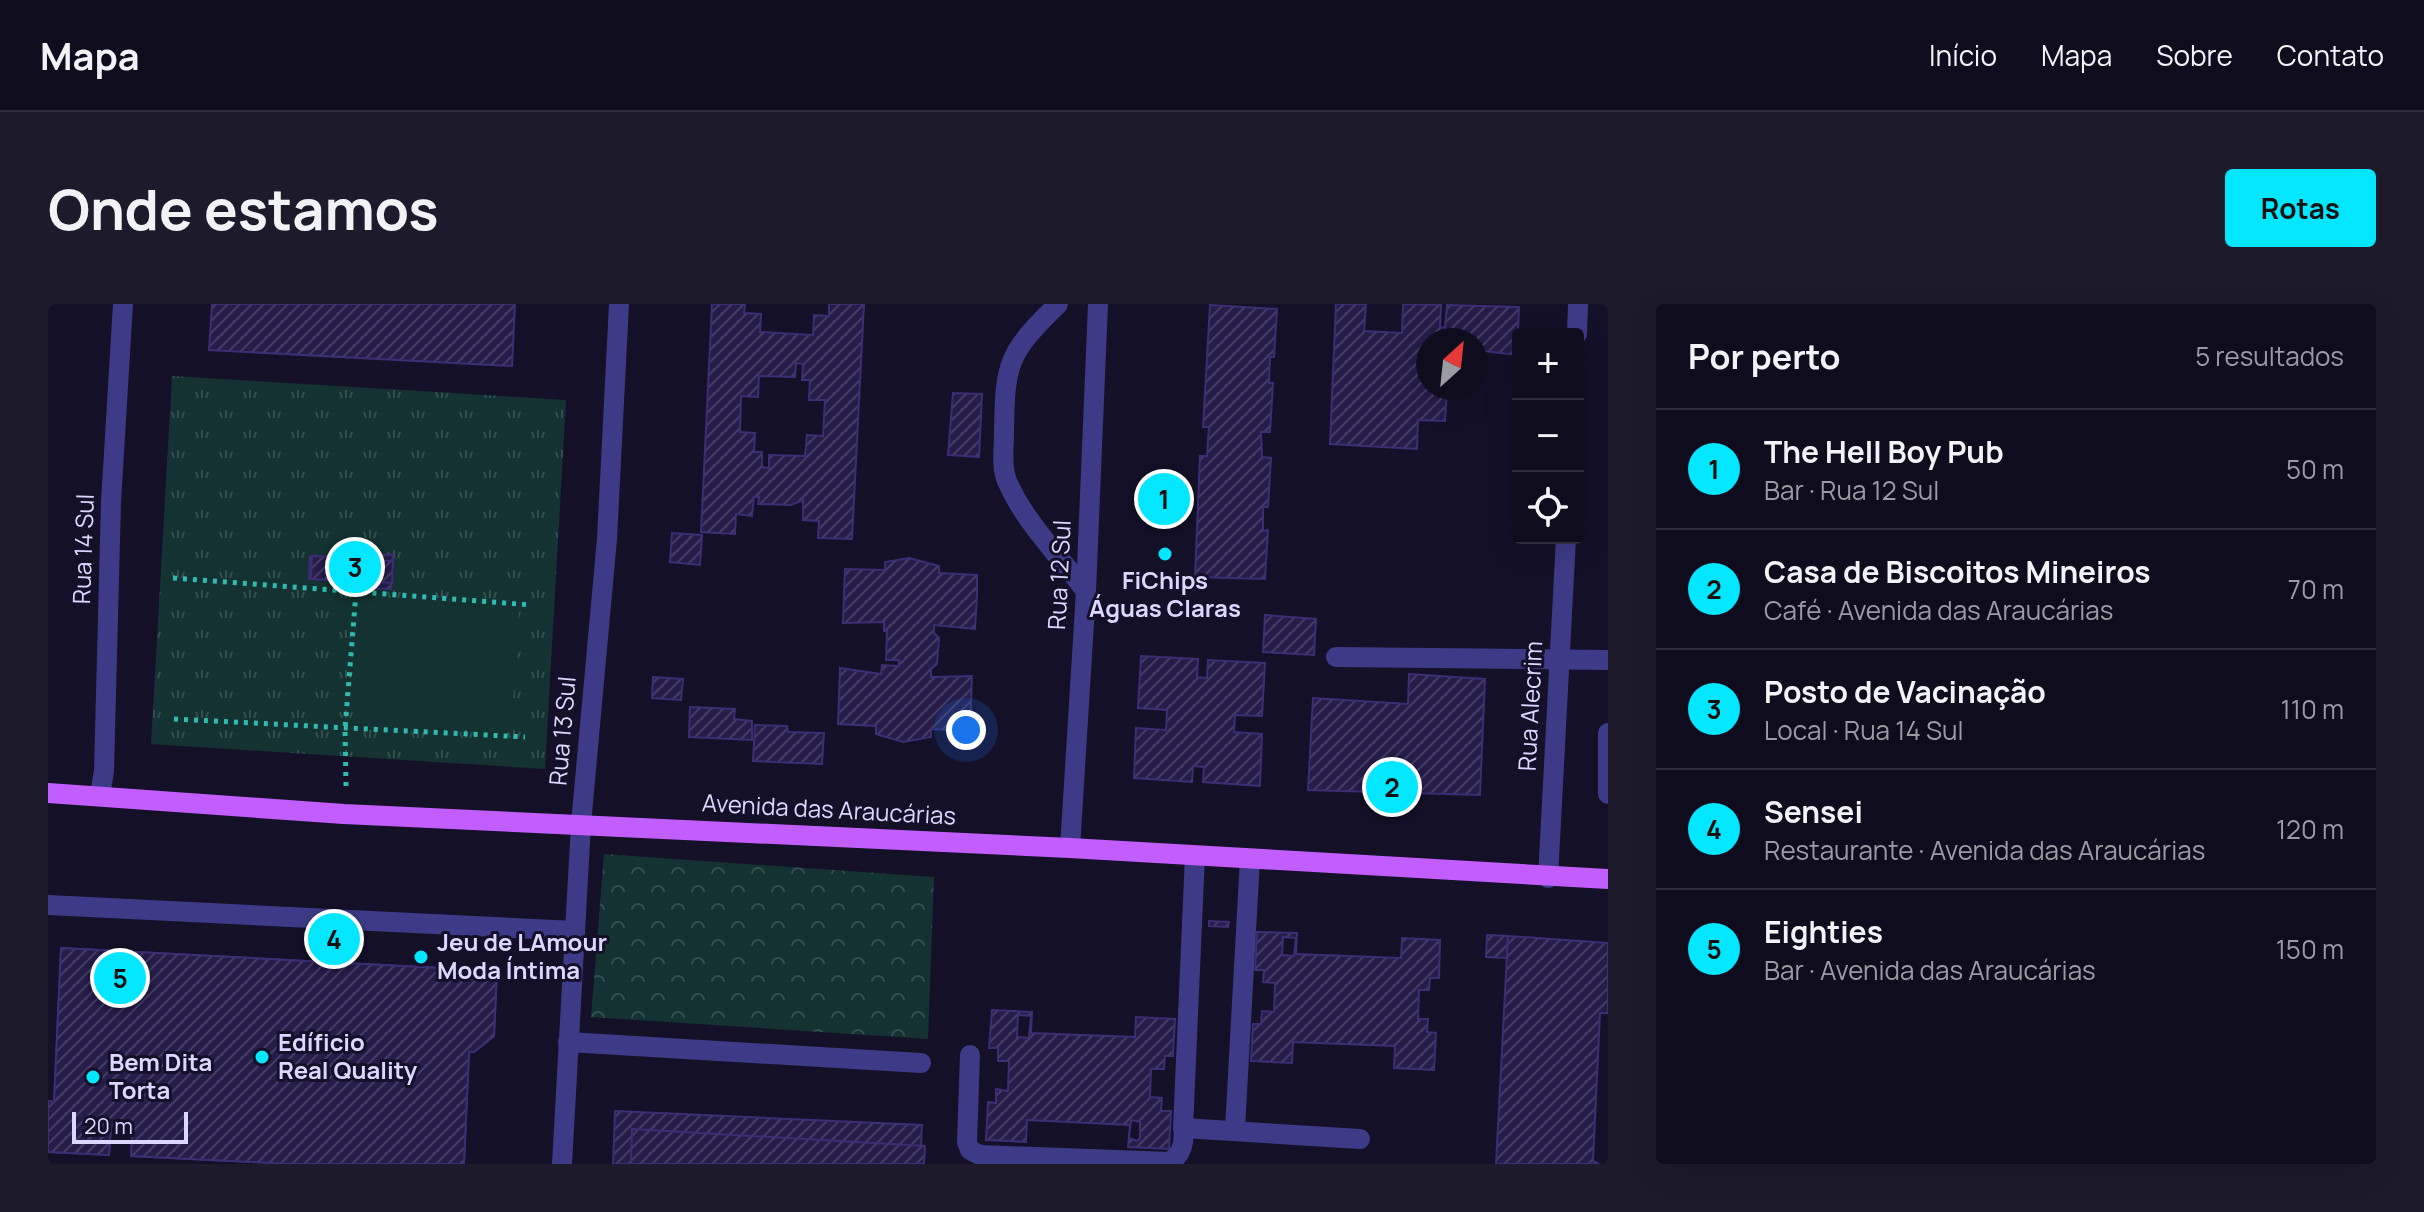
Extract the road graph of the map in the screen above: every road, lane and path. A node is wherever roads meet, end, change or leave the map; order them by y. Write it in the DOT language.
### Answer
graph roads {
  1 [pos="123,304"];
  2 [pos="619,304"];
  3 [pos="1058,304"];
  4 [pos="1098,304"];
  5 [pos="1578,304"];
  6 [pos="1577,328"];
  7 [pos="1566,544"];
  8 [pos="173,578"];
  9 [pos="1086,591"];
  10 [pos="356,592"];
  11 [pos="531,605"];
  12 [pos="1336,657"];
  13 [pos="1559,659"];
  14 [pos="1608,660"];
  15 [pos="174,719"];
  16 [pos="345,729"];
  17 [pos="1608,733"];
  18 [pos="525,737"];
  19 [pos="48,793"];
  20 [pos="1608,794"];
  21 [pos="100,795"];
  22 [pos="344,814"];
  23 [pos="581,824"];
  24 [pos="1070,848"];
  25 [pos="1195,856"];
  26 [pos="1250,859"];
  27 [pos="1548,878"];
  28 [pos="1608,879"];
  29 [pos="48,905"];
  30 [pos="575,931"];
  31 [pos="568,1042"];
  32 [pos="970,1055"];
  33 [pos="921,1063"];
  34 [pos="1183,1128"];
  35 [pos="1235,1129"];
  36 [pos="1360,1139"];
  37 [pos="562,1164"];
  1 -- 21 [label="street, Rua 14 Sul"];
  2 -- 23 [label="street, Rua 13 Sul"];
  3 -- 9 [label="street"];
  4 -- 9 [label="street, Rua 12 Sul"];
  5 -- 6 [label="street"];
  7 -- 13 [label="street, Rua Alecrim"];
  8 -- 10 [label="path"];
  9 -- 24 [label="street, Rua 12 Sul"];
  10 -- 11 [label="path"];
  10 -- 16 [label="path"];
  12 -- 13 [label="street"];
  13 -- 14 [label="street"];
  13 -- 27 [label="street, Rua Alecrim"];
  15 -- 16 [label="path"];
  16 -- 18 [label="path"];
  16 -- 22 [label="path"];
  17 -- 20 [label="street"];
  19 -- 21 [label="main road, Avenida das Araucárias"];
  21 -- 22 [label="main road, Avenida das Araucárias"];
  22 -- 23 [label="main road, Avenida das Araucárias"];
  23 -- 24 [label="main road, Avenida das Araucárias"];
  23 -- 30 [label="street, Rua 13 Sul"];
  24 -- 25 [label="main road, Avenida das Araucárias"];
  25 -- 26 [label="main road, Avenida das Araucárias"];
  25 -- 34 [label="street"];
  26 -- 27 [label="main road, Avenida das Araucárias"];
  26 -- 35 [label="street"];
  27 -- 28 [label="main road, Avenida das Araucárias"];
  29 -- 30 [label="street"];
  30 -- 31 [label="street, Rua 13 Sul"];
  31 -- 33 [label="street"];
  31 -- 37 [label="street, Rua 13 Sul"];
  32 -- 34 [label="street"];
  34 -- 35 [label="street"];
  35 -- 36 [label="street"];
}
